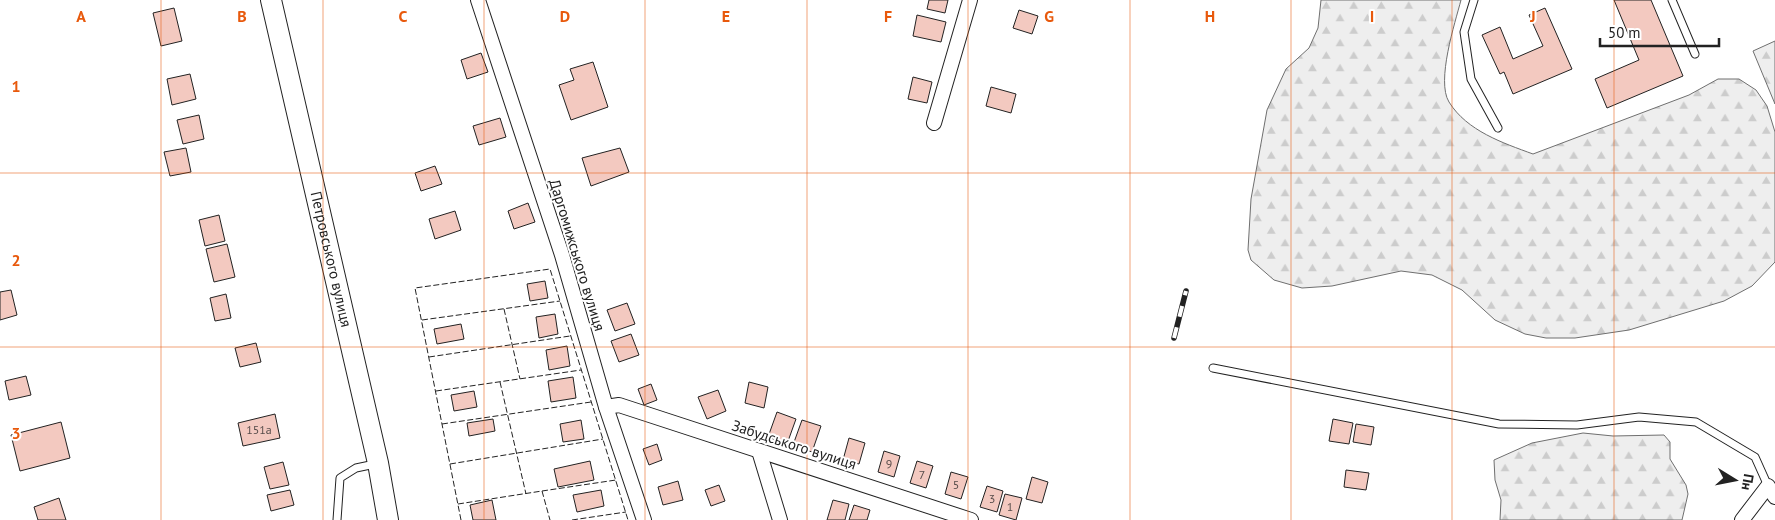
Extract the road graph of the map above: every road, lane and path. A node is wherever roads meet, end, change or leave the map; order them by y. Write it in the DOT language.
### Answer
graph roads {
  1 [pos="271,0"];
  2 [pos="478,0"];
  3 [pos="970,0"];
  4 [pos="1474,0"];
  5 [pos="1672,0"];
  6 [pos="1695,54"];
  7 [pos="934,123"];
  8 [pos="1498,128"];
  9 [pos="1213,368"];
  10 [pos="606,407"];
  11 [pos="759,451"];
  12 [pos="378,463"];
  13 [pos="1771,492"];
  14 [pos="336,520"];
  15 [pos="388,520"];
  16 [pos="644,520"];
  17 [pos="780,520"];
  18 [pos="971,520"];
  19 [pos="1742,520"];
  1 -- 12 [label="main road, Петровського вулиця"];
  2 -- 10 [label="street, Даргомижського вулиця"];
  3 -- 7 [label="street"];
  4 -- 8 [label="lane"];
  5 -- 6 [label="lane"];
  9 -- 13 [label="lane"];
  10 -- 11 [label="street, Забудського вулиця"];
  10 -- 16 [label="street, Даргомижського вулиця"];
  11 -- 17 [label="street"];
  11 -- 18 [label="street, Забудського вулиця"];
  12 -- 14 [label="lane"];
  12 -- 15 [label="main road, Петровського вулиця"];
  13 -- 19 [label="street"];
}
